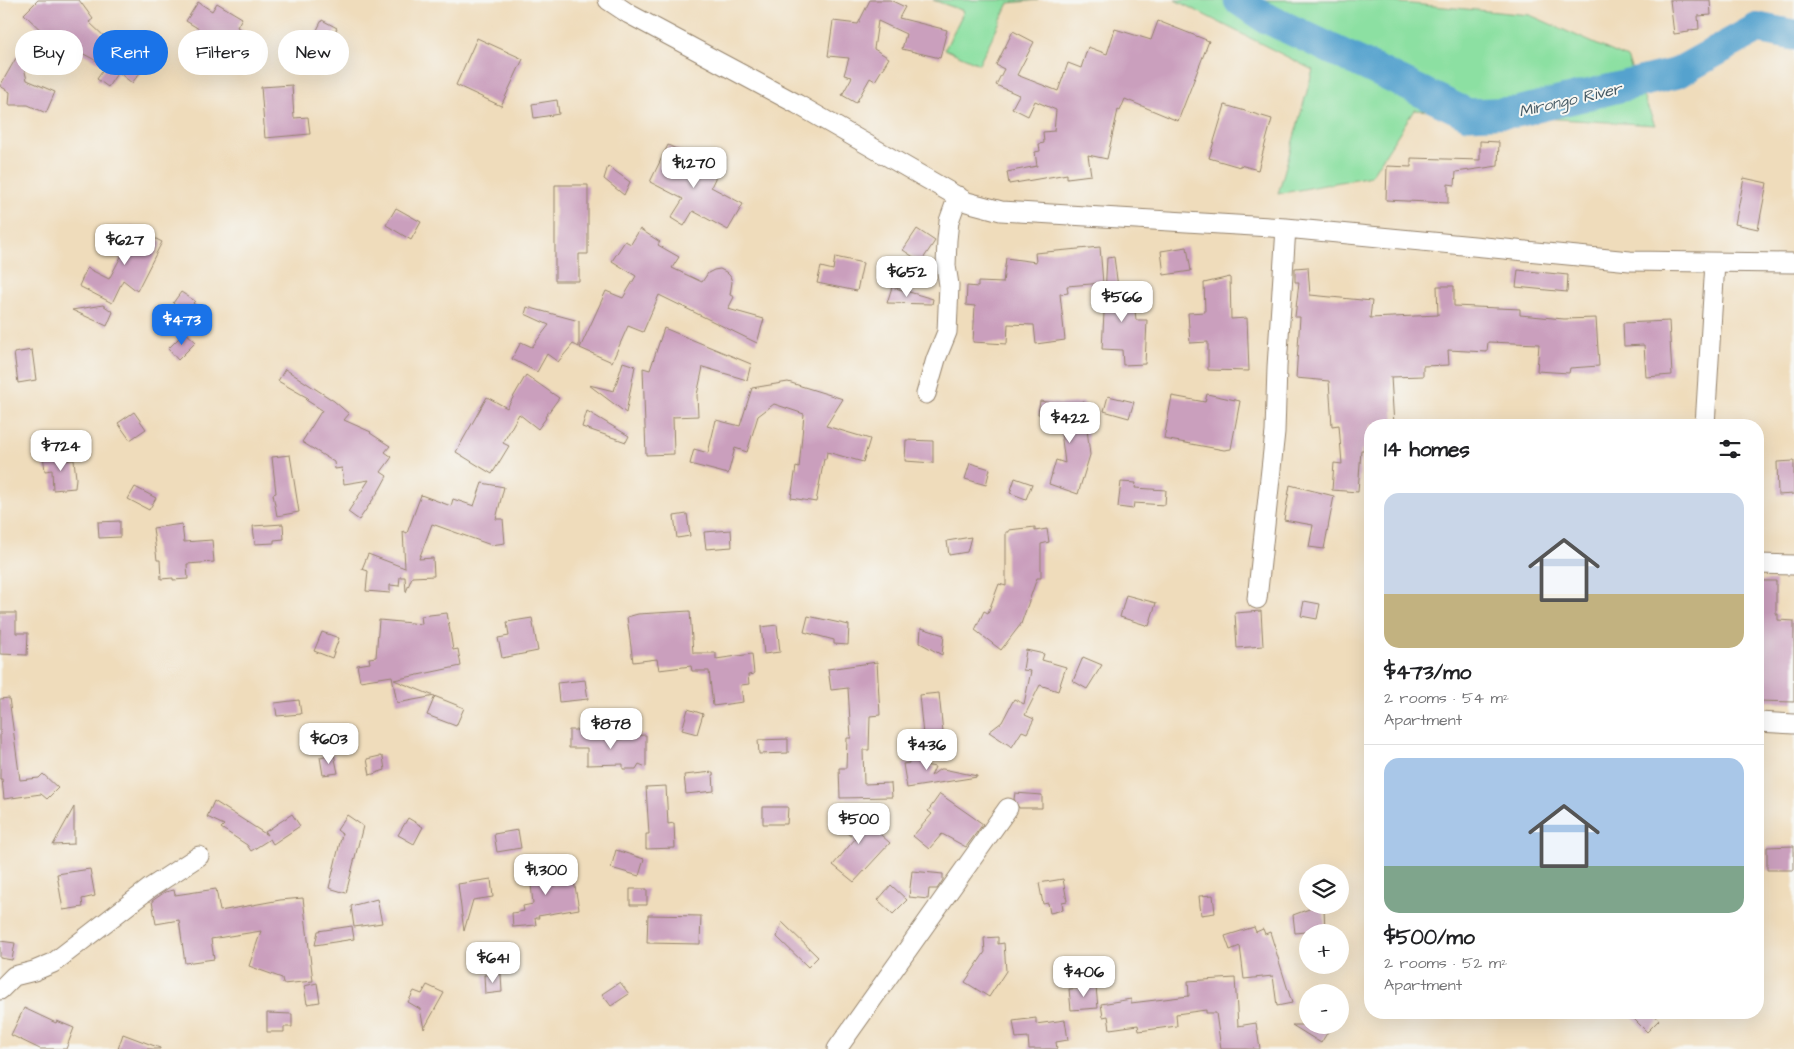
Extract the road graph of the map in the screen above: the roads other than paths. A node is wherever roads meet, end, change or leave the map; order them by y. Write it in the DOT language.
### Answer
graph roads {
  1 [pos="608,0"];
  2 [pos="958,196"];
  3 [pos="1286,228"];
  4 [pos="1715,263"];
  5 [pos="1794,263"];
  6 [pos="926,394"];
  7 [pos="1705,419"];
  8 [pos="1764,564"];
  9 [pos="1794,565"];
  10 [pos="1257,599"];
  11 [pos="1764,722"];
  12 [pos="1794,724"];
  13 [pos="1008,808"];
  14 [pos="199,856"];
  15 [pos="0,990"];
  16 [pos="837,1049"];
  1 -- 2 [label="street"];
  2 -- 3 [label="street"];
  2 -- 6 [label="street"];
  3 -- 4 [label="street"];
  3 -- 10 [label="street"];
  4 -- 5 [label="street"];
  4 -- 7 [label="street"];
  8 -- 9 [label="street"];
  11 -- 12 [label="street"];
  13 -- 16 [label="street"];
  14 -- 15 [label="street"];
}
